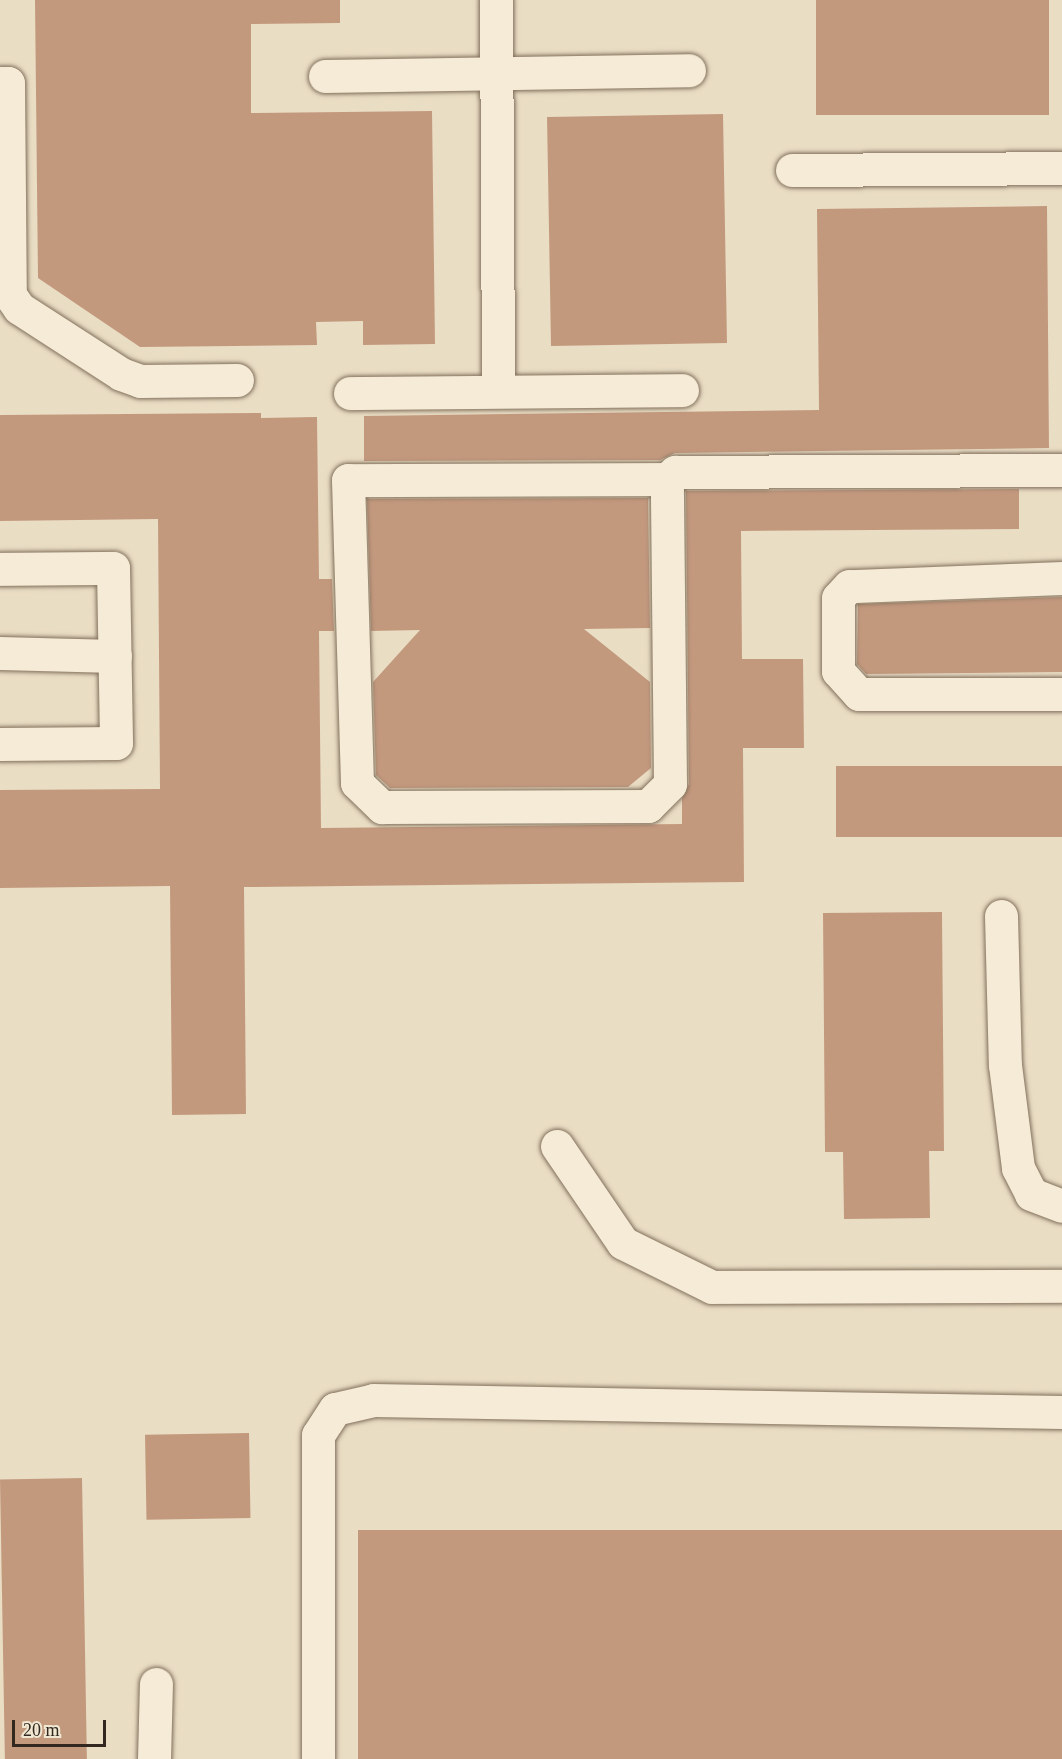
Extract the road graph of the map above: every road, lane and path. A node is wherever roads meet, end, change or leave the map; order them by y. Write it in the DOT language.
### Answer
graph roads {
  1 [pos="496,0"];
  2 [pos="689,70"];
  3 [pos="496,74"];
  4 [pos="325,76"];
  5 [pos="0,83"];
  6 [pos="1062,168"];
  7 [pos="792,171"];
  8 [pos="237,380"];
  9 [pos="498,390"];
  10 [pos="682,390"];
  11 [pos="350,393"];
  12 [pos="1062,470"];
  13 [pos="667,479"];
  14 [pos="0,569"];
  15 [pos="1062,578"];
  16 [pos="0,653"];
  17 [pos="115,656"];
  18 [pos="1062,694"];
  19 [pos="0,744"];
  20 [pos="1001,916"];
  21 [pos="557,1146"];
  22 [pos="1062,1206"];
  23 [pos="1062,1286"];
  24 [pos="1062,1412"];
  25 [pos="156,1684"];
  26 [pos="154,1759"];
  27 [pos="318,1759"];
  1 -- 3 [label="lane"];
  2 -- 3 [label="lane"];
  3 -- 4 [label="lane"];
  3 -- 9 [label="lane"];
  5 -- 8 [label="lane"];
  6 -- 7 [label="lane"];
  9 -- 10 [label="lane"];
  9 -- 11 [label="lane"];
  12 -- 13 [label="lane"];
  13 -- 13 [label="lane"];
  14 -- 17 [label="lane"];
  15 -- 18 [label="lane"];
  16 -- 17 [label="lane"];
  17 -- 19 [label="lane"];
  20 -- 22 [label="lane"];
  21 -- 23 [label="lane"];
  24 -- 27 [label="lane"];
  25 -- 26 [label="lane"];
}
